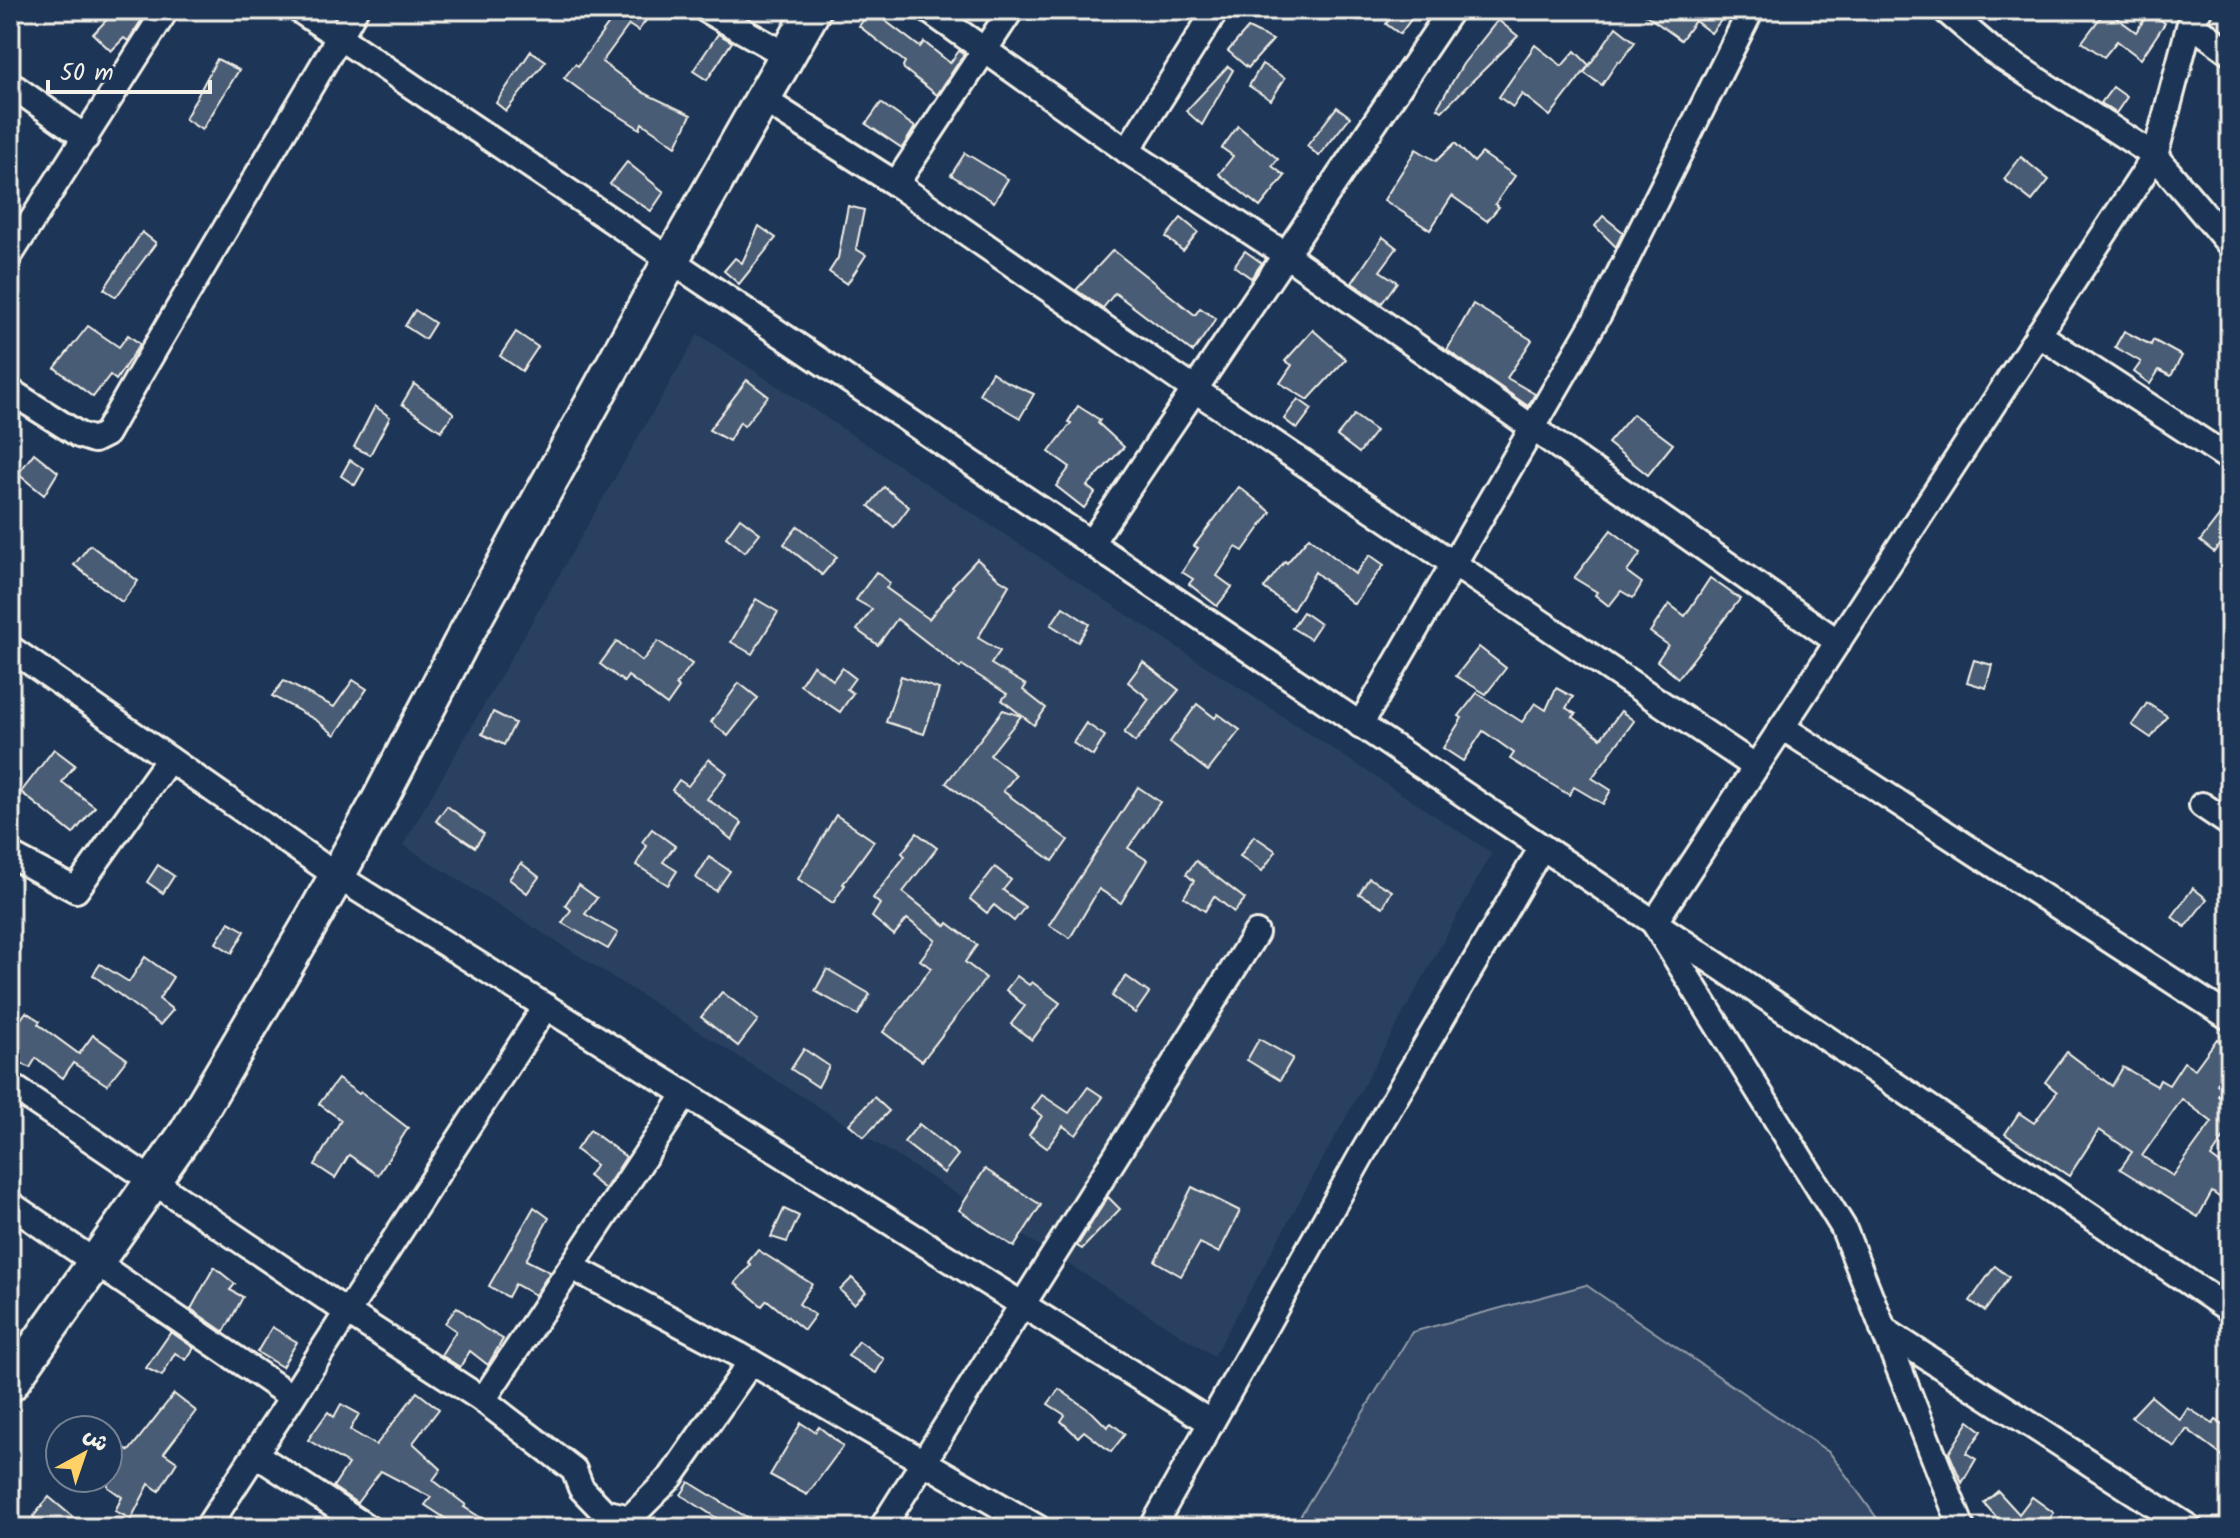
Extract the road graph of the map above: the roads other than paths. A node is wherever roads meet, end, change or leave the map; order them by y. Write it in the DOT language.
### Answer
graph roads {
  1 [pos="166,10"];
  2 [pos="299,10"];
  3 [pos="355,10"];
  4 [pos="706,10"];
  5 [pos="813,10"];
  6 [pos="928,10"];
  7 [pos="1011,10"];
  8 [pos="1216,10"];
  9 [pos="1451,10"];
  10 [pos="1751,10"];
  11 [pos="1945,10"];
  12 [pos="2194,17"];
  13 [pos="340,37"];
  14 [pos="984,50"];
  15 [pos="2230,52"];
  16 [pos="788,56"];
  17 [pos="10,84"];
  18 [pos="764,100"];
  19 [pos="86,138"];
  20 [pos="1127,151"];
  21 [pos="2155,156"];
  22 [pos="896,184"];
  23 [pos="2230,245"];
  24 [pos="10,255"];
  25 [pos="1286,255"];
  26 [pos="671,260"];
  27 [pos="2038,334"];
  28 [pos="1195,390"];
  29 [pos="10,391"];
  30 [pos="1532,428"];
  31 [pos="2230,459"];
  32 [pos="1091,543"];
  33 [pos="1454,564"];
  34 [pos="1838,642"];
  35 [pos="10,648"];
  36 [pos="1360,725"];
  37 [pos="1782,727"];
  38 [pos="169,759"];
  39 [pos="1756,767"];
  40 [pos="2202,805"];
  41 [pos="2230,824"];
  42 [pos="1542,847"];
  43 [pos="10,855"];
  44 [pos="337,876"];
  45 [pos="1654,923"];
  46 [pos="1256,933"];
  47 [pos="546,1006"];
  48 [pos="2230,1018"];
  49 [pos="10,1085"];
  50 [pos="686,1094"];
  51 [pos="153,1181"];
  52 [pos="10,1204"];
  53 [pos="96,1263"];
  54 [pos="572,1267"];
  55 [pos="1022,1305"];
  56 [pos="2230,1310"];
  57 [pos="347,1312"];
  58 [pos="1883,1329"];
  59 [pos="751,1362"];
  60 [pos="10,1384"];
  61 [pos="292,1397"];
  62 [pos="483,1400"];
  63 [pos="1210,1422"];
  64 [pos="255,1454"];
  65 [pos="924,1461"];
  66 [pos="628,1523"];
  67 [pos="207,1528"];
  68 [pos="368,1528"];
  69 [pos="882,1528"];
  70 [pos="1038,1528"];
  71 [pos="1152,1528"];
  72 [pos="1962,1528"];
  73 [pos="2190,1528"];
  1 -- 19 [label="street"];
  2 -- 13 [label="street"];
  3 -- 13 [label="street"];
  4 -- 16 [label="street"];
  5 -- 16 [label="street"];
  6 -- 14 [label="street"];
  7 -- 14 [label="street"];
  8 -- 20 [label="street"];
  9 -- 25 [label="street"];
  10 -- 30 [label="street"];
  11 -- 21 [label="street"];
  12 -- 15 [label="street"];
  12 -- 21 [label="street"];
  13 -- 26 [label="street"];
  13 -- 29 [label="street"];
  14 -- 20 [label="street"];
  14 -- 22 [label="street"];
  16 -- 18 [label="street"];
  17 -- 19 [label="street"];
  18 -- 22 [label="street"];
  18 -- 26 [label="street"];
  19 -- 24 [label="street"];
  20 -- 25 [label="street"];
  21 -- 23 [label="street"];
  21 -- 27 [label="street"];
  22 -- 28 [label="street"];
  25 -- 28 [label="street"];
  25 -- 30 [label="street"];
  26 -- 32 [label="street"];
  26 -- 44 [label="street"];
  27 -- 31 [label="street"];
  27 -- 34 [label="street"];
  28 -- 32 [label="street"];
  28 -- 33 [label="street"];
  30 -- 33 [label="street"];
  30 -- 34 [label="street"];
  32 -- 36 [label="street"];
  33 -- 36 [label="street"];
  33 -- 39 [label="street"];
  34 -- 37 [label="street"];
  35 -- 38 [label="street"];
  36 -- 42 [label="street"];
  37 -- 39 [label="street"];
  37 -- 48 [label="street"];
  38 -- 43 [label="street"];
  38 -- 44 [label="street"];
  39 -- 45 [label="street"];
  40 -- 41 [label="street"];
  42 -- 45 [label="street"];
  42 -- 63 [label="street"];
  44 -- 47 [label="street"];
  44 -- 51 [label="street"];
  45 -- 56 [label="street"];
  45 -- 58 [label="street"];
  46 -- 55 [label="street"];
  47 -- 50 [label="street"];
  47 -- 57 [label="street"];
  49 -- 51 [label="street"];
  50 -- 54 [label="street"];
  50 -- 55 [label="street"];
  51 -- 53 [label="street"];
  51 -- 57 [label="street"];
  52 -- 53 [label="street"];
  53 -- 60 [label="street"];
  53 -- 61 [label="street"];
  54 -- 59 [label="street"];
  54 -- 62 [label="street"];
  55 -- 63 [label="street"];
  55 -- 65 [label="street"];
  57 -- 61 [label="street"];
  57 -- 62 [label="street"];
  58 -- 72 [label="street"];
  58 -- 73 [label="street"];
  59 -- 65 [label="street"];
  59 -- 66 [label="street"];
  61 -- 64 [label="street"];
  62 -- 66 [label="street"];
  63 -- 71 [label="street"];
  64 -- 67 [label="street"];
  64 -- 68 [label="street"];
  65 -- 69 [label="street"];
  65 -- 70 [label="street"];
}
